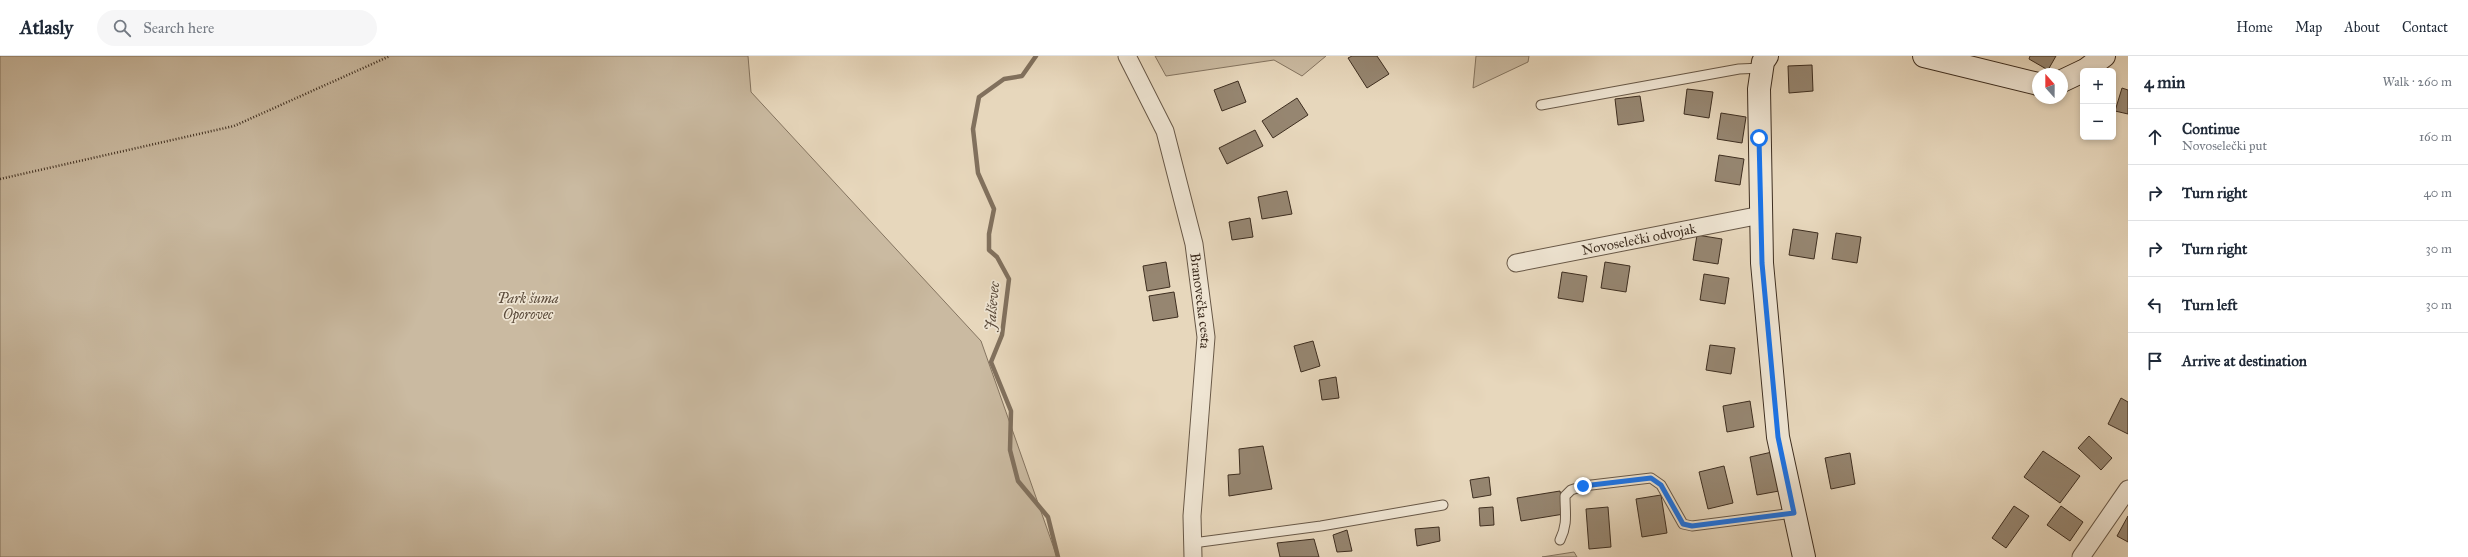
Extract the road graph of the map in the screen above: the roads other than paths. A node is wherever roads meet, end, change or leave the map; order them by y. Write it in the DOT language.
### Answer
graph roads {
  1 [pos="1127,56"];
  2 [pos="1924,56"];
  3 [pos="2104,56"];
  4 [pos="1764,62"];
  5 [pos="2087,68"];
  6 [pos="2080,72"];
  7 [pos="2068,78"];
  8 [pos="2032,83"];
  9 [pos="1541,105"];
  10 [pos="1761,215"];
  11 [pos="1516,263"];
  12 [pos="2128,489"];
  13 [pos="1443,505"];
  14 [pos="1794,513"];
  15 [pos="1560,540"];
  16 [pos="1193,550"];
  17 [pos="1804,557"];
  18 [pos="2081,557"];
  1 -- 16 [label="street, Branovečka cesta"];
  2 -- 8 [label="street"];
  3 -- 5 [label="street"];
  4 -- 9 [label="lane"];
  4 -- 10 [label="street"];
  6 -- 7 [label="street"];
  10 -- 11 [label="street, Novoselečki odvojak"];
  10 -- 14 [label="street"];
  12 -- 18 [label="street"];
  13 -- 16 [label="lane"];
  14 -- 15 [label="lane"];
  14 -- 17 [label="street"];
}
